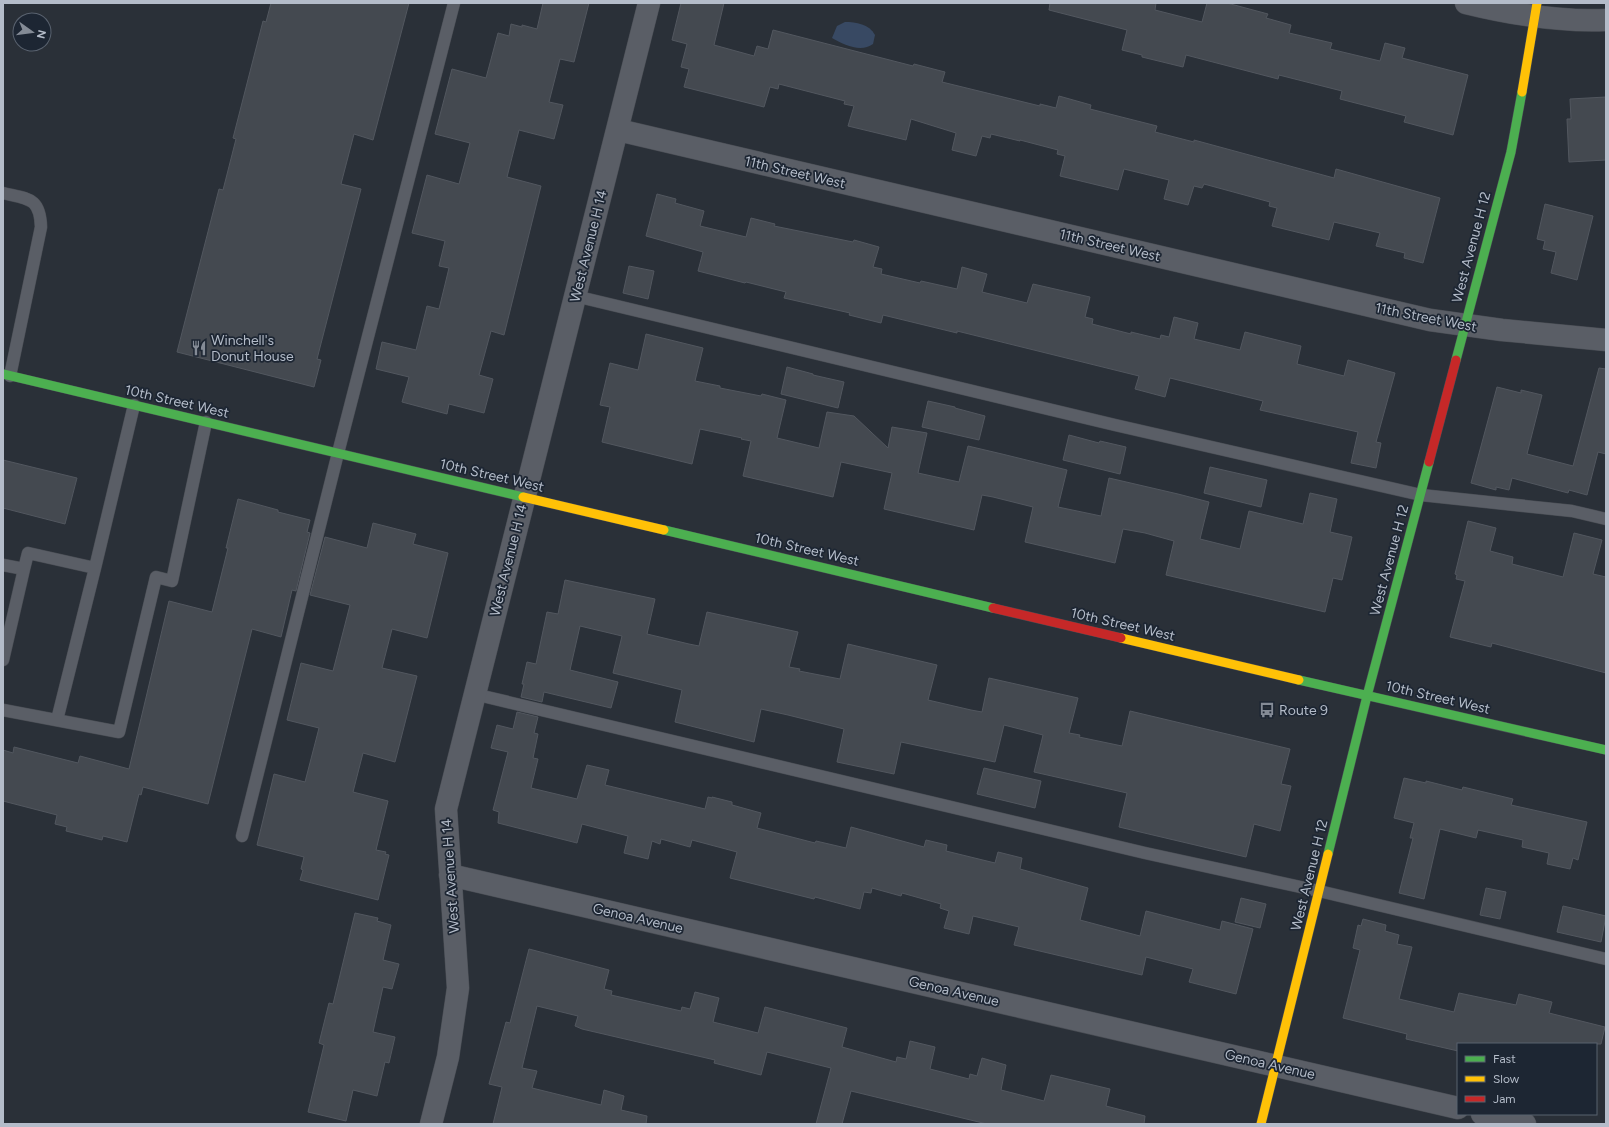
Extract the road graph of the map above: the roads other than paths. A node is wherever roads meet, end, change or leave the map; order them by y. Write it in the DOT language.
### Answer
graph roads {
  1 [pos="454,3"];
  2 [pos="649,3"];
  3 [pos="1466,3"];
  4 [pos="1536,9"];
  5 [pos="1606,20"];
  6 [pos="618,130"];
  7 [pos="3,193"];
  8 [pos="575,296"];
  9 [pos="1466,325"];
  10 [pos="1606,340"];
  11 [pos="6,375"];
  12 [pos="134,405"];
  13 [pos="206,422"];
  14 [pos="338,453"];
  15 [pos="1421,495"];
  16 [pos="524,497"];
  17 [pos="1606,519"];
  18 [pos="3,565"];
  19 [pos="95,568"];
  20 [pos="24,569"];
  21 [pos="3,659"];
  22 [pos="474,694"];
  23 [pos="1367,696"];
  24 [pos="3,710"];
  25 [pos="57,720"];
  26 [pos="1606,750"];
  27 [pos="242,836"];
  28 [pos="450,875"];
  29 [pos="1319,891"];
  30 [pos="1606,959"];
  31 [pos="1276,1066"];
  32 [pos="1457,1108"];
  33 [pos="1486,1115"];
  34 [pos="430,1124"];
  35 [pos="1261,1124"];
  36 [pos="1525,1124"];
  1 -- 14 [label="lane"];
  2 -- 6 [label="street, West Avenue H 14"];
  3 -- 4 [label="street"];
  4 -- 5 [label="street"];
  4 -- 9 [label="main road, West Avenue H 12"];
  6 -- 8 [label="street, West Avenue H 14"];
  6 -- 9 [label="street, 11th Street West"];
  7 -- 11 [label="lane"];
  8 -- 15 [label="lane"];
  8 -- 16 [label="street, West Avenue H 14"];
  9 -- 10 [label="street, 11th Street West"];
  9 -- 15 [label="main road, West Avenue H 12"];
  11 -- 12 [label="main road, 10th Street West"];
  12 -- 13 [label="main road, 10th Street West"];
  12 -- 19 [label="lane"];
  13 -- 14 [label="main road, 10th Street West"];
  13 -- 25 [label="lane"];
  14 -- 16 [label="main road, 10th Street West"];
  14 -- 27 [label="lane"];
  15 -- 17 [label="lane"];
  15 -- 23 [label="main road, West Avenue H 12"];
  16 -- 22 [label="street, West Avenue H 14"];
  16 -- 23 [label="main road, 10th Street West"];
  18 -- 20 [label="lane"];
  19 -- 20 [label="lane"];
  19 -- 25 [label="lane"];
  20 -- 21 [label="lane"];
  22 -- 28 [label="street, West Avenue H 14"];
  22 -- 29 [label="lane"];
  23 -- 26 [label="main road, 10th Street West"];
  23 -- 29 [label="main road, West Avenue H 12"];
  24 -- 25 [label="lane"];
  28 -- 31 [label="street, Genoa Avenue"];
  28 -- 34 [label="street, West Avenue H 14"];
  29 -- 30 [label="lane"];
  29 -- 31 [label="main road, West Avenue H 12"];
  31 -- 32 [label="street, Genoa Avenue"];
  31 -- 35 [label="main road, West Avenue H 12"];
  33 -- 36 [label="street"];
}
